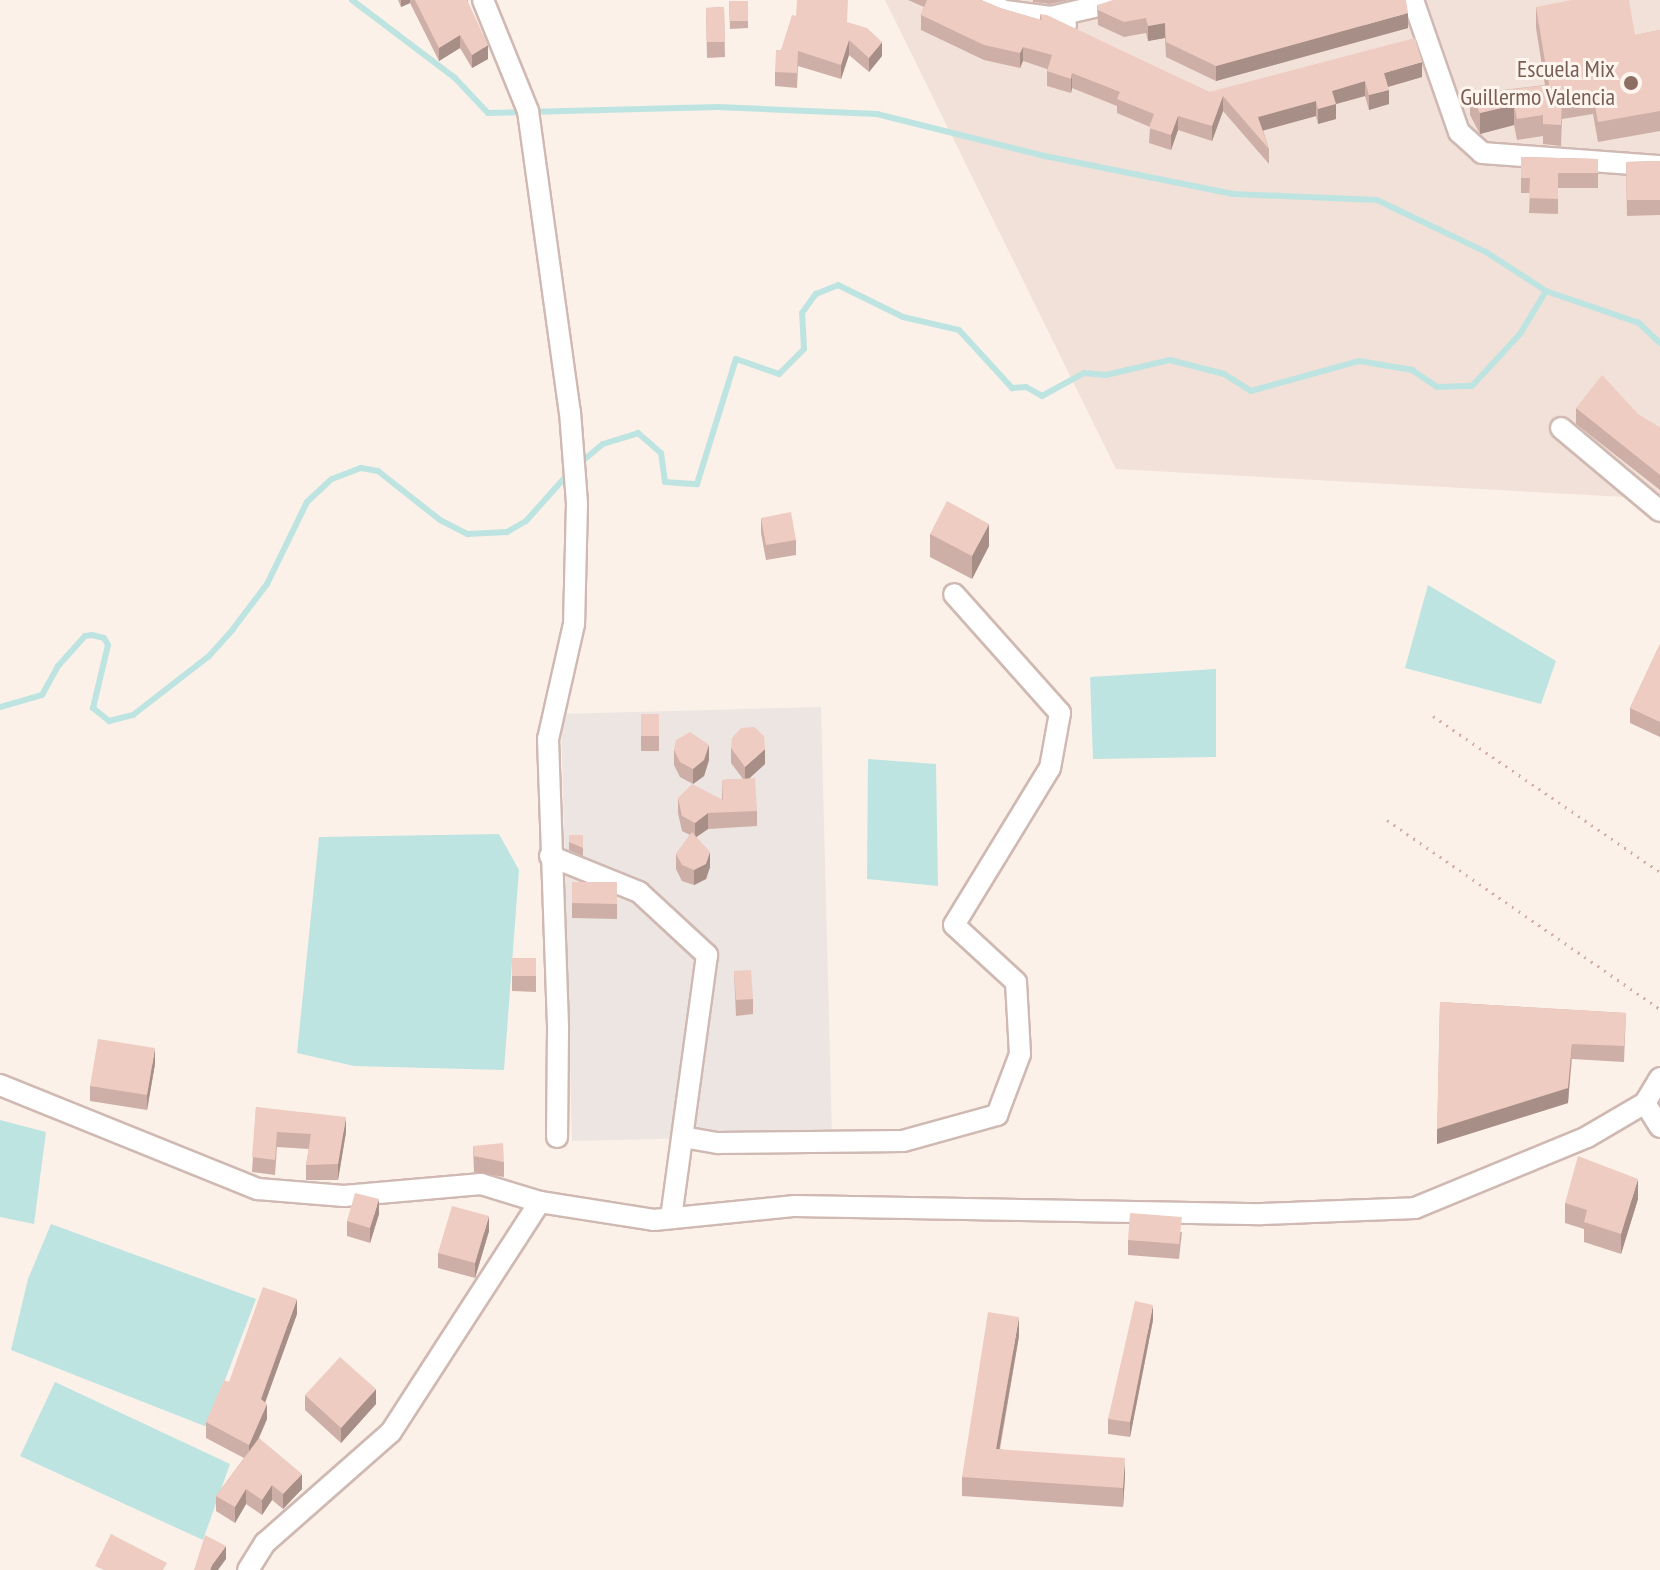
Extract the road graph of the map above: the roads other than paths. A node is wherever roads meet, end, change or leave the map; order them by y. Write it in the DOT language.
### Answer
graph roads {
  1 [pos="483,0"];
  2 [pos="982,0"];
  3 [pos="1124,0"];
  4 [pos="1413,0"];
  5 [pos="1009,6"];
  6 [pos="1051,17"];
  7 [pos="1079,32"];
  8 [pos="1660,166"];
  9 [pos="1561,428"];
  10 [pos="1660,511"];
  11 [pos="954,594"];
  12 [pos="550,856"];
  13 [pos="1660,1078"];
  14 [pos="0,1085"];
  15 [pos="1645,1103"];
  16 [pos="1660,1127"];
  17 [pos="557,1137"];
  18 [pos="683,1137"];
  19 [pos="540,1202"];
  20 [pos="671,1218"];
  21 [pos="248,1570"];
  1 -- 12 [label="street"];
  2 -- 5 [label="street"];
  3 -- 6 [label="street"];
  4 -- 8 [label="street"];
  5 -- 6 [label="street"];
  6 -- 7 [label="street"];
  9 -- 10 [label="street"];
  11 -- 18 [label="street"];
  12 -- 17 [label="street"];
  12 -- 18 [label="street"];
  13 -- 15 [label="street"];
  14 -- 19 [label="street"];
  15 -- 16 [label="street"];
  15 -- 20 [label="street"];
  18 -- 20 [label="street"];
  19 -- 20 [label="street"];
  19 -- 21 [label="street"];
}
